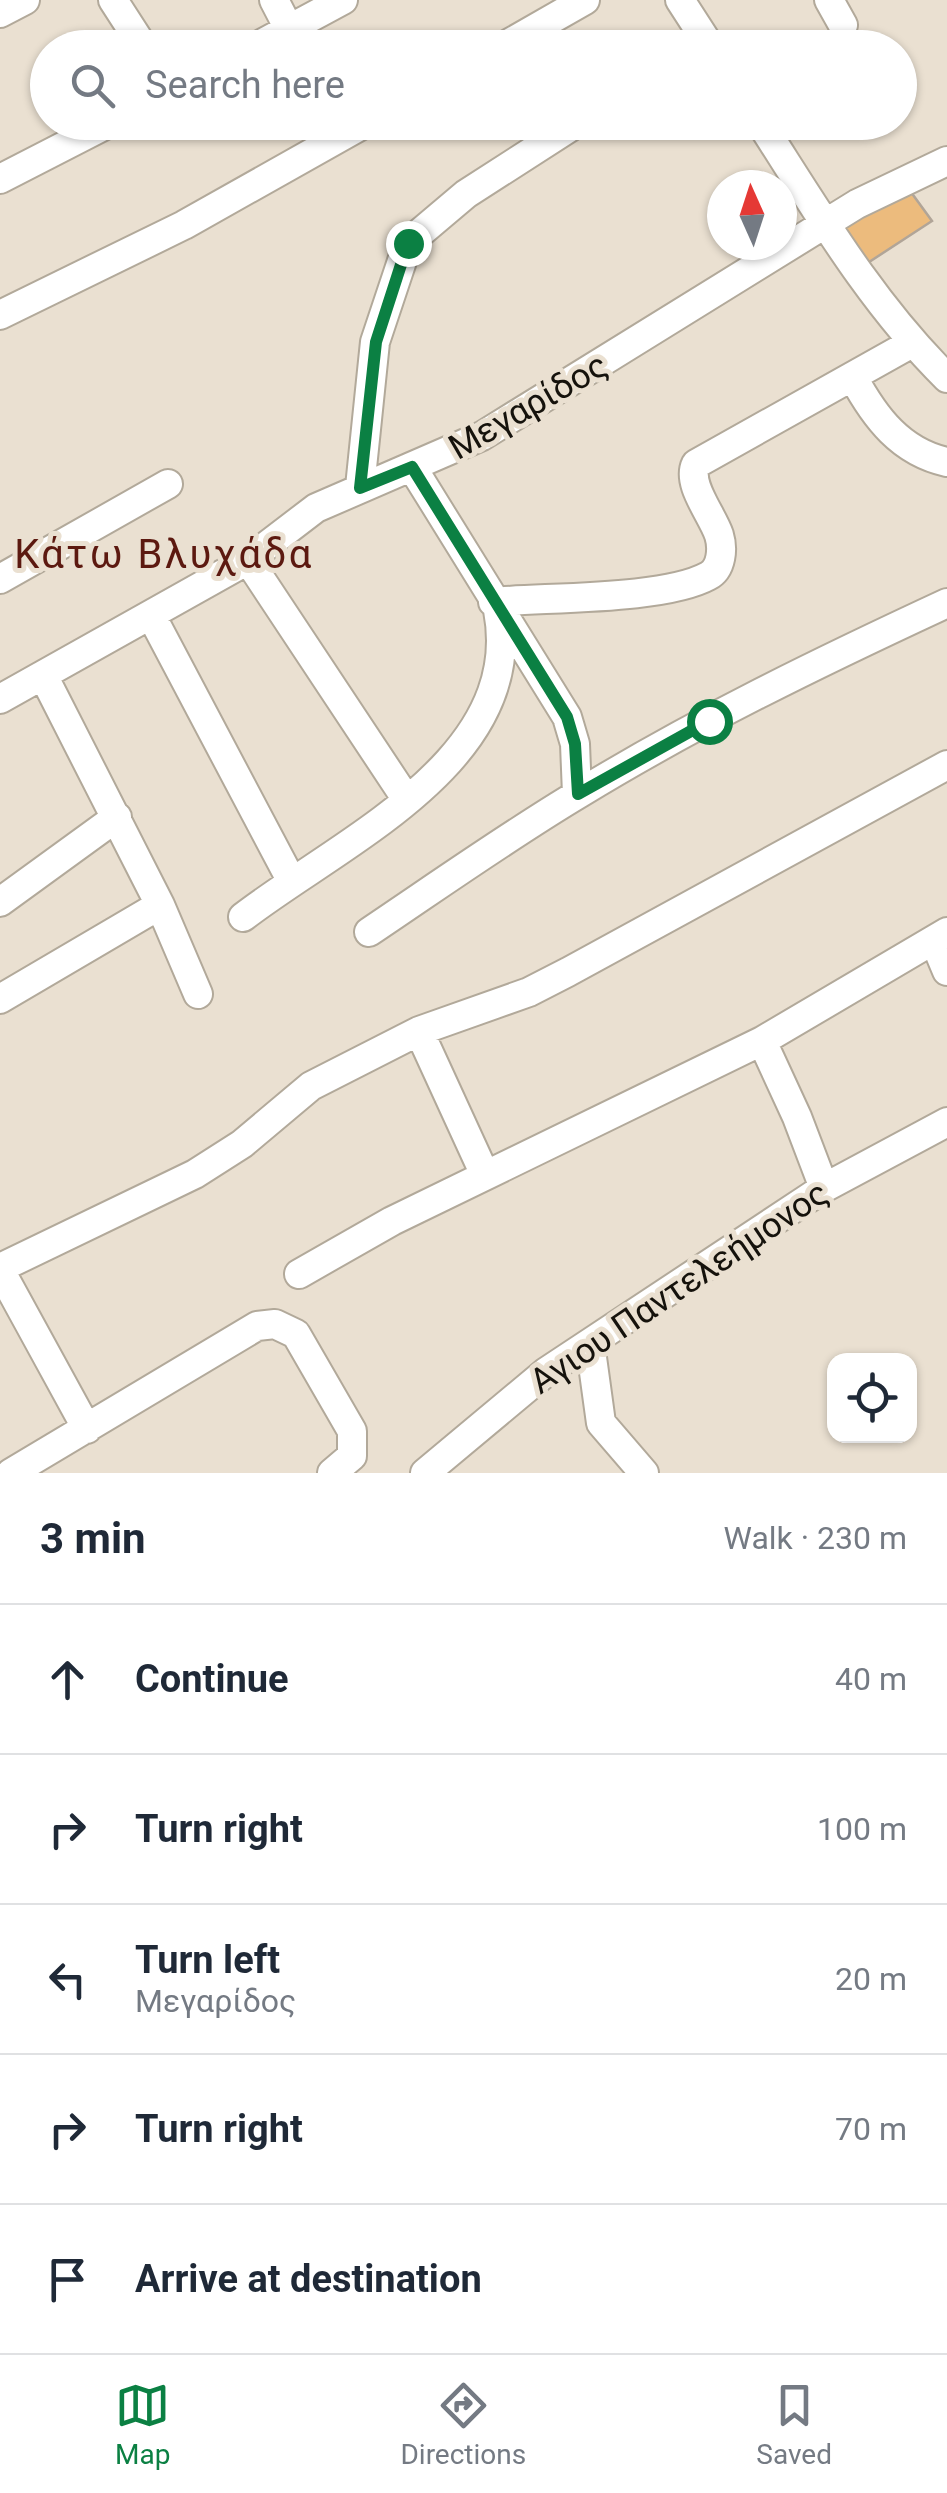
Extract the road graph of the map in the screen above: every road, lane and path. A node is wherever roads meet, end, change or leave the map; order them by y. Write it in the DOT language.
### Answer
graph roads {
  1 [pos="26,0"];
  2 [pos="113,0"];
  3 [pos="274,0"];
  4 [pos="343,0"];
  5 [pos="585,0"];
  6 [pos="680,0"];
  7 [pos="0,12"];
  8 [pos="289,29"];
  9 [pos="132,30"];
  10 [pos="532,30"];
  11 [pos="700,30"];
  12 [pos="76,140"];
  13 [pos="336,140"];
  14 [pos="550,140"];
  15 [pos="772,140"];
  16 [pos="947,161"];
  17 [pos="0,179"];
  18 [pos="826,222"];
  19 [pos="0,314"];
  20 [pos="912,343"];
  21 [pos="853,377"];
  22 [pos="947,378"];
  23 [pos="947,462"];
  24 [pos="412,467"];
  25 [pos="168,484"];
  26 [pos="360,488"];
  27 [pos="248,560"];
  28 [pos="0,579"];
  29 [pos="947,603"];
  30 [pos="496,606"];
  31 [pos="151,615"];
  32 [pos="44,675"];
  33 [pos="0,699"];
  34 [pos="947,765"];
  35 [pos="578,794"];
  36 [pos="408,800"];
  37 [pos="116,817"];
  38 [pos="292,880"];
  39 [pos="0,902"];
  40 [pos="160,906"];
  41 [pos="242,917"];
  42 [pos="370,932"];
  43 [pos="941,936"];
  44 [pos="947,970"];
  45 [pos="198,994"];
  46 [pos="0,999"];
  47 [pos="419,1031"];
  48 [pos="762,1041"];
  49 [pos="947,1122"];
  50 [pos="485,1176"];
  51 [pos="824,1188"];
  52 [pos="0,1269"];
  53 [pos="299,1274"];
  54 [pos="590,1343"];
  55 [pos="87,1429"];
  56 [pos="11,1473"];
  57 [pos="332,1473"];
  58 [pos="426,1473"];
  59 [pos="644,1473"];
  1 -- 7 [label="street"];
  2 -- 9 [label="street"];
  3 -- 8 [label="street"];
  4 -- 8 [label="street"];
  5 -- 10 [label="street"];
  6 -- 11 [label="street"];
  12 -- 17 [label="street"];
  13 -- 19 [label="street"];
  14 -- 26 [label="street"];
  15 -- 18 [label="street"];
  16 -- 18 [label="street, Μεγαρίδος"];
  18 -- 20 [label="street"];
  18 -- 24 [label="street, Μεγαρίδος"];
  20 -- 21 [label="street"];
  20 -- 22 [label="street"];
  21 -- 23 [label="street"];
  21 -- 30 [label="street"];
  24 -- 26 [label="street, Μεγαρίδος"];
  24 -- 30 [label="street"];
  25 -- 28 [label="street"];
  26 -- 27 [label="street, Μεγαρίδος"];
  27 -- 31 [label="street, Μεγαρίδος"];
  27 -- 36 [label="street"];
  29 -- 35 [label="street"];
  30 -- 35 [label="street"];
  30 -- 36 [label="street"];
  31 -- 32 [label="street, Μεγαρίδος"];
  31 -- 38 [label="street"];
  32 -- 33 [label="street, Μεγαρίδος"];
  32 -- 37 [label="street"];
  34 -- 47 [label="street"];
  35 -- 42 [label="street"];
  36 -- 38 [label="street"];
  37 -- 39 [label="street"];
  37 -- 40 [label="street"];
  38 -- 41 [label="street"];
  40 -- 45 [label="street"];
  40 -- 46 [label="street"];
  43 -- 44 [label="street"];
  43 -- 48 [label="street"];
  47 -- 50 [label="street"];
  47 -- 52 [label="street"];
  48 -- 50 [label="street"];
  48 -- 51 [label="street"];
  49 -- 51 [label="street, Αγιου Παντελεήμονος"];
  50 -- 53 [label="street"];
  51 -- 54 [label="street, Αγιου Παντελεήμονος"];
  52 -- 55 [label="street"];
  54 -- 58 [label="street, Αγιου Παντελεήμονος"];
  54 -- 59 [label="street"];
  55 -- 56 [label="street"];
  55 -- 57 [label="street"];
}
